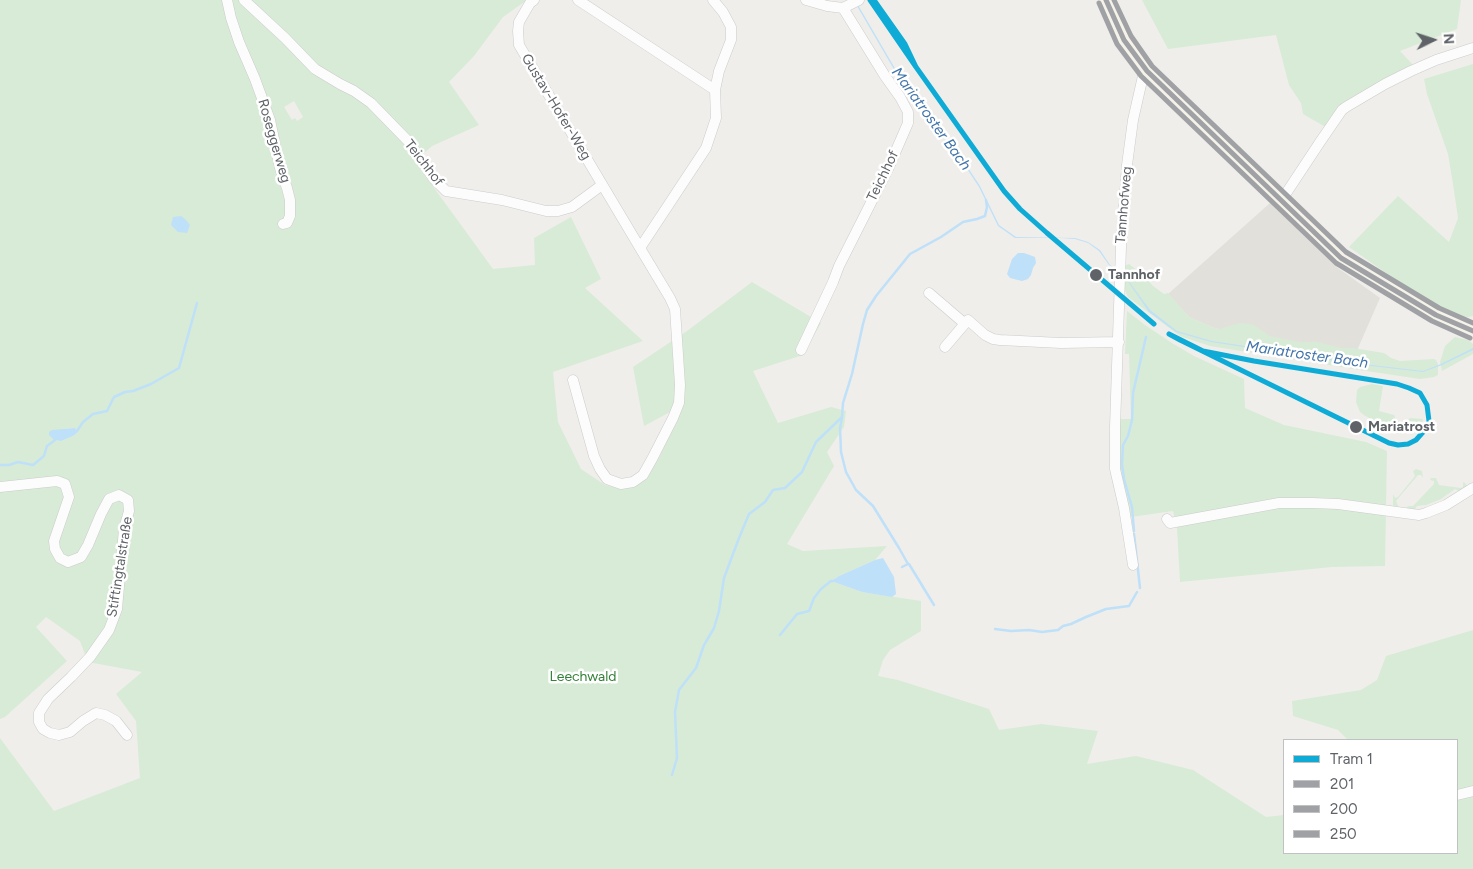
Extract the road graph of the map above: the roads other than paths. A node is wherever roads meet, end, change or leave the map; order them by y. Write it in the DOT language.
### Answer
graph roads {
  1 [pos="227,0"];
  2 [pos="244,0"];
  3 [pos="534,0"];
  4 [pos="578,0"];
  5 [pos="713,0"];
  6 [pos="806,0"];
  7 [pos="859,0"];
  8 [pos="1106,0"];
  9 [pos="846,6"];
  10 [pos="1473,48"];
  11 [pos="1147,70"];
  12 [pos="715,90"];
  13 [pos="602,185"];
  14 [pos="1281,201"];
  15 [pos="283,224"];
  16 [pos="640,248"];
  17 [pos="929,293"];
  18 [pos="968,323"];
  19 [pos="1470,328"];
  20 [pos="1119,342"];
  21 [pos="945,347"];
  22 [pos="801,350"];
  23 [pos="573,380"];
  24 [pos="0,487"];
  25 [pos="1473,488"];
  26 [pos="1167,519"];
  27 [pos="1133,565"];
  28 [pos="127,735"];
  29 [pos="1473,791"];
  30 [pos="1458,795"];
  1 -- 15 [label="street, Roseggerweg"];
  2 -- 13 [label="street, Teichhof"];
  3 -- 13 [label="street, Gustav-Hofer-Weg"];
  4 -- 12 [label="street"];
  5 -- 12 [label="street"];
  6 -- 9 [label="street"];
  7 -- 9 [label="street"];
  8 -- 11 [label="main road"];
  9 -- 22 [label="street, Teichhof"];
  10 -- 14 [label="street"];
  11 -- 14 [label="main road"];
  11 -- 20 [label="street, Tannhofweg"];
  12 -- 16 [label="street"];
  13 -- 16 [label="street"];
  14 -- 19 [label="main road"];
  16 -- 23 [label="street"];
  17 -- 18 [label="street"];
  18 -- 20 [label="street"];
  18 -- 21 [label="street"];
  20 -- 27 [label="street, Tannhofweg"];
  24 -- 28 [label="street, Stiftingtalstraße"];
  25 -- 26 [label="street"];
  29 -- 30 [label="street"];
}
